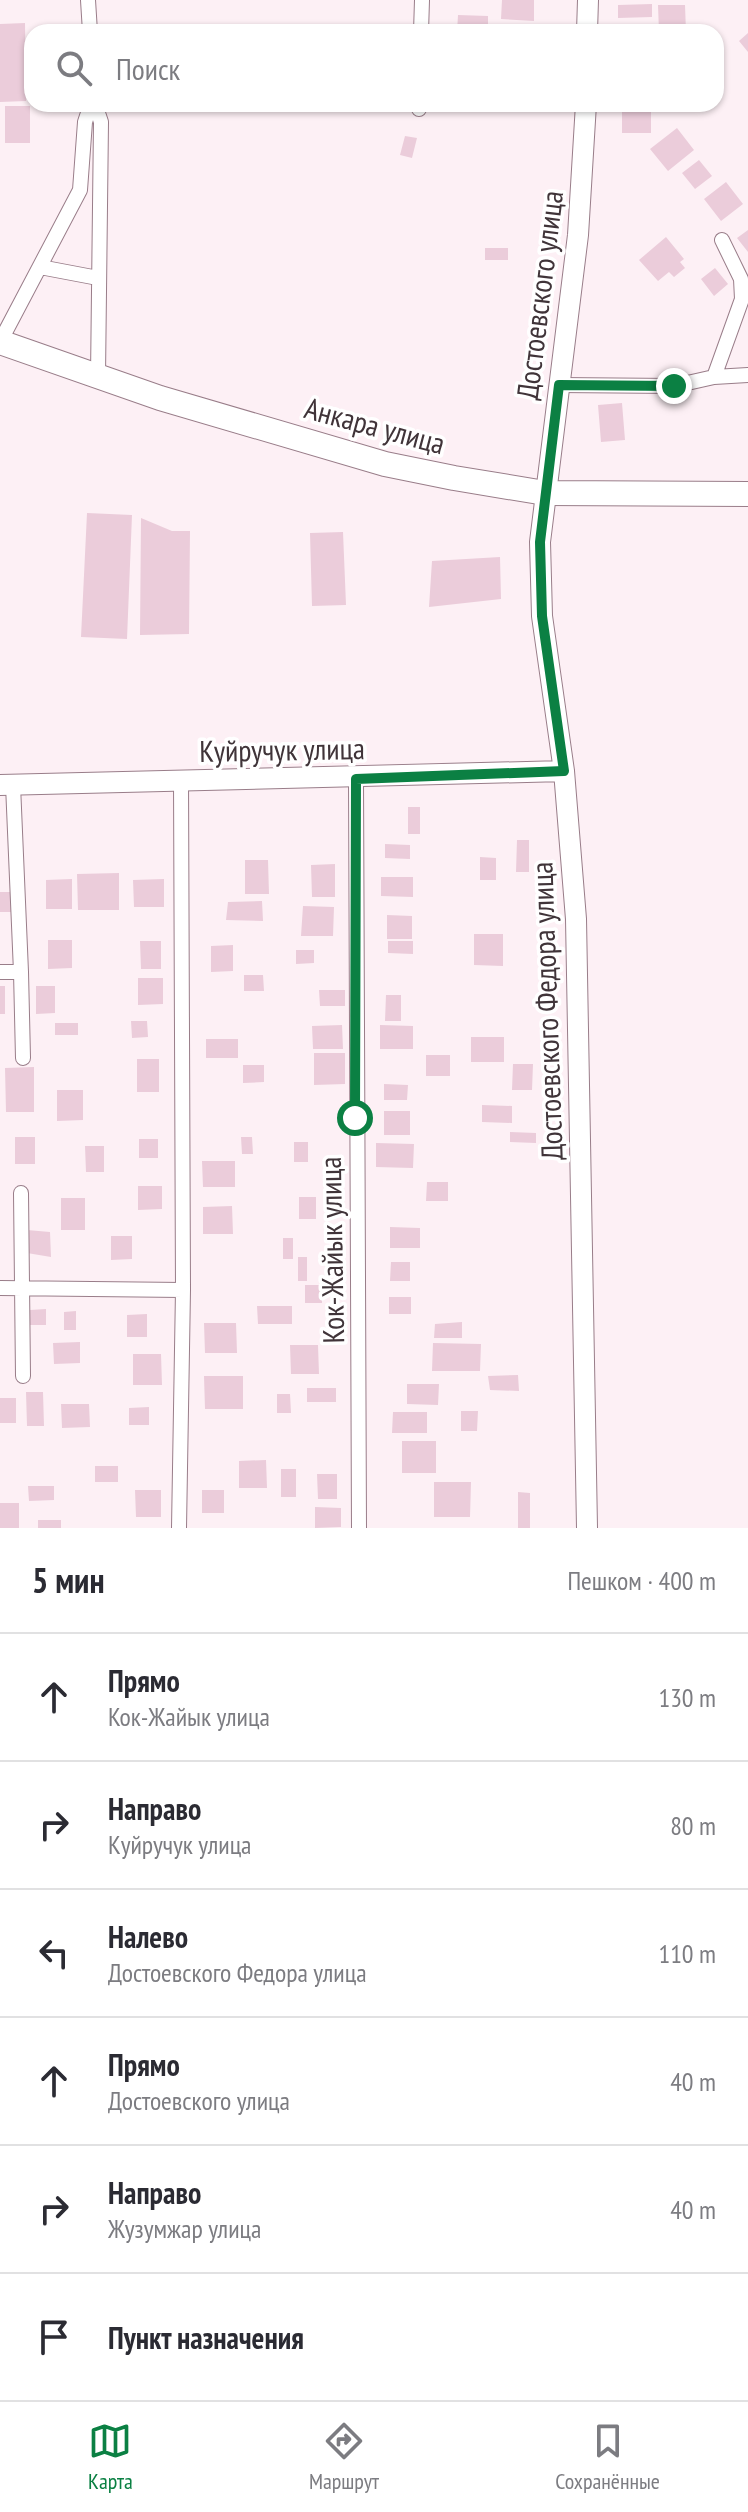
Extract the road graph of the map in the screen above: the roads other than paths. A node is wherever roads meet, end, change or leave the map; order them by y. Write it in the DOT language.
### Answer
graph roads {
  1 [pos="88,0"];
  2 [pos="422,0"];
  3 [pos="588,0"];
  4 [pos="90,24"];
  5 [pos="421,24"];
  6 [pos="587,24"];
  7 [pos="89,112"];
  8 [pos="97,112"];
  9 [pos="586,112"];
  10 [pos="722,240"];
  11 [pos="40,267"];
  12 [pos="98,278"];
  13 [pos="0,342"];
  14 [pos="748,375"];
  15 [pos="98,376"];
  16 [pos="714,377"];
  17 [pos="559,385"];
  18 [pos="545,493"];
  19 [pos="748,494"];
  20 [pos="564,771"];
  21 [pos="356,779"];
  22 [pos="181,780"];
  23 [pos="7,785"];
  24 [pos="0,972"];
  25 [pos="21,972"];
  26 [pos="23,1058"];
  27 [pos="21,1193"];
  28 [pos="0,1288"];
  29 [pos="20,1288"];
  30 [pos="183,1290"];
  31 [pos="23,1376"];
  32 [pos="179,1528"];
  33 [pos="359,1528"];
  34 [pos="587,1528"];
  1 -- 4 [label="street"];
  2 -- 5 [label="street"];
  3 -- 6 [label="main road"];
  7 -- 11 [label="street"];
  8 -- 12 [label="street"];
  9 -- 17 [label="main road, Достоевского улица"];
  10 -- 16 [label="street"];
  11 -- 12 [label="street"];
  11 -- 13 [label="street"];
  12 -- 15 [label="street"];
  13 -- 15 [label="main road, Анкара улица"];
  14 -- 16 [label="street"];
  15 -- 18 [label="main road, Анкара улица"];
  16 -- 17 [label="street"];
  17 -- 18 [label="main road, Достоевского улица"];
  18 -- 19 [label="main road, Анкара улица"];
  18 -- 20 [label="main road, Достоевского Федора улица"];
  20 -- 21 [label="main road, Куйручук улица"];
  20 -- 34 [label="main road, Достоевского Федора улица"];
  21 -- 22 [label="main road, Куйручук улица"];
  21 -- 33 [label="street, Кок-Жайык улица"];
  22 -- 23 [label="main road, Куйручук улица"];
  22 -- 30 [label="street"];
  23 -- 25 [label="street"];
  24 -- 25 [label="street"];
  25 -- 26 [label="street"];
  27 -- 29 [label="street"];
  28 -- 29 [label="street"];
  29 -- 30 [label="street"];
  29 -- 31 [label="street"];
  30 -- 32 [label="street"];
}
